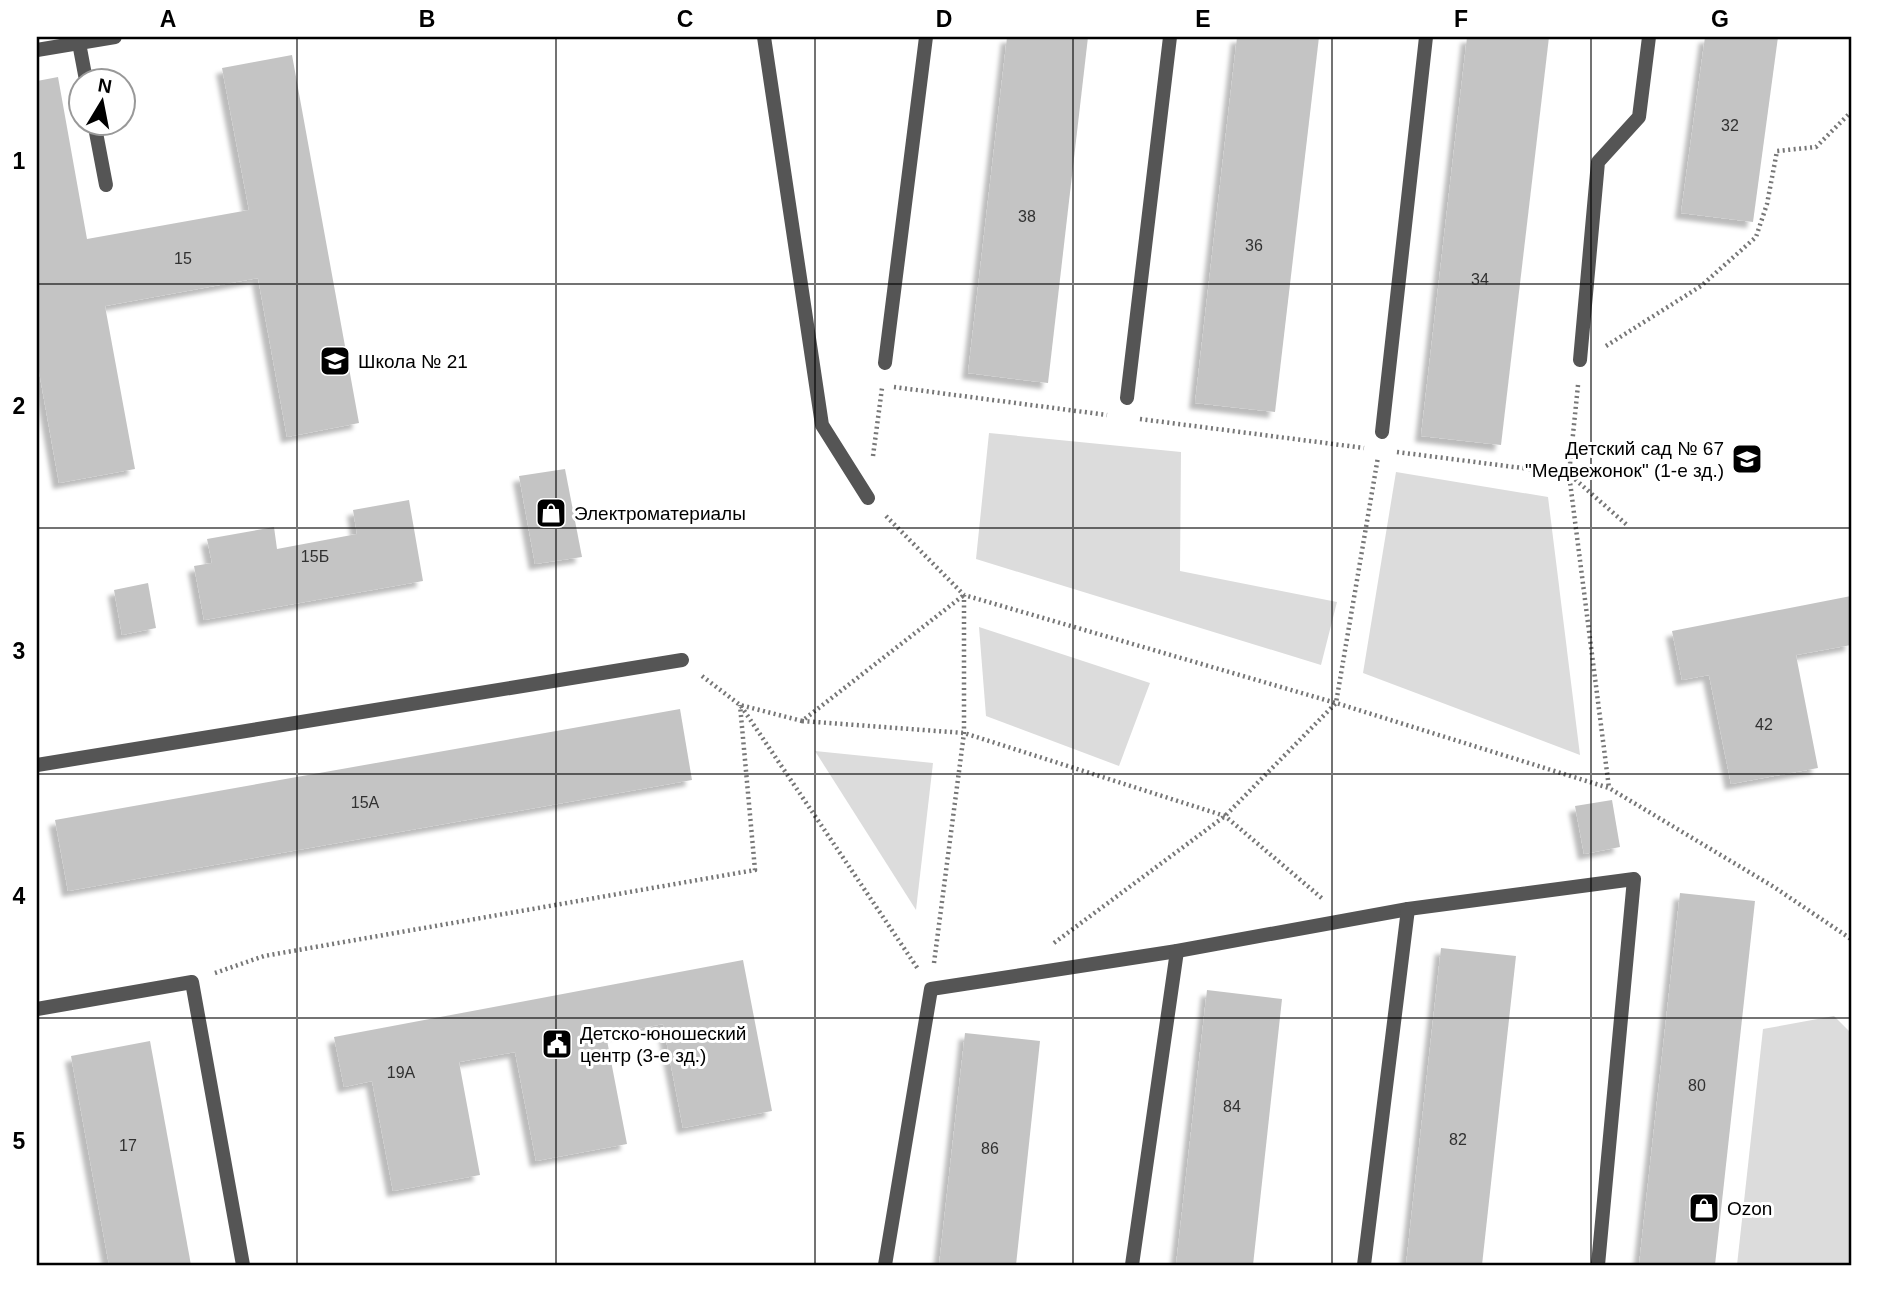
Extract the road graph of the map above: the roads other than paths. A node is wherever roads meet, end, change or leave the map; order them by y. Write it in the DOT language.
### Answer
graph roads {
  1 [pos="115,37"];
  2 [pos="764,37"];
  3 [pos="926,37"];
  4 [pos="1170,37"];
  5 [pos="1426,37"];
  6 [pos="1649,37"];
  7 [pos="79,43"];
  8 [pos="37,50"];
  9 [pos="83,66"];
  10 [pos="97,136"];
  11 [pos="106,185"];
  12 [pos="1580,360"];
  13 [pos="885,363"];
  14 [pos="1127,398"];
  15 [pos="1382,432"];
  16 [pos="868,498"];
  17 [pos="682,660"];
  18 [pos="37,765"];
  19 [pos="1408,909"];
  20 [pos="1177,951"];
  21 [pos="37,1009"];
  22 [pos="243,1265"];
  23 [pos="885,1265"];
  24 [pos="1132,1265"];
  25 [pos="1364,1265"];
  26 [pos="1598,1265"];
  1 -- 7 [label="lane"];
  2 -- 16 [label="lane"];
  3 -- 13 [label="lane"];
  4 -- 14 [label="lane"];
  5 -- 15 [label="lane"];
  6 -- 12 [label="lane"];
  7 -- 8 [label="lane"];
  7 -- 9 [label="lane"];
  10 -- 11 [label="lane"];
  17 -- 18 [label="lane"];
  19 -- 20 [label="lane"];
  19 -- 25 [label="lane"];
  19 -- 26 [label="lane"];
  20 -- 23 [label="lane"];
  20 -- 24 [label="lane"];
  21 -- 22 [label="lane"];
}
